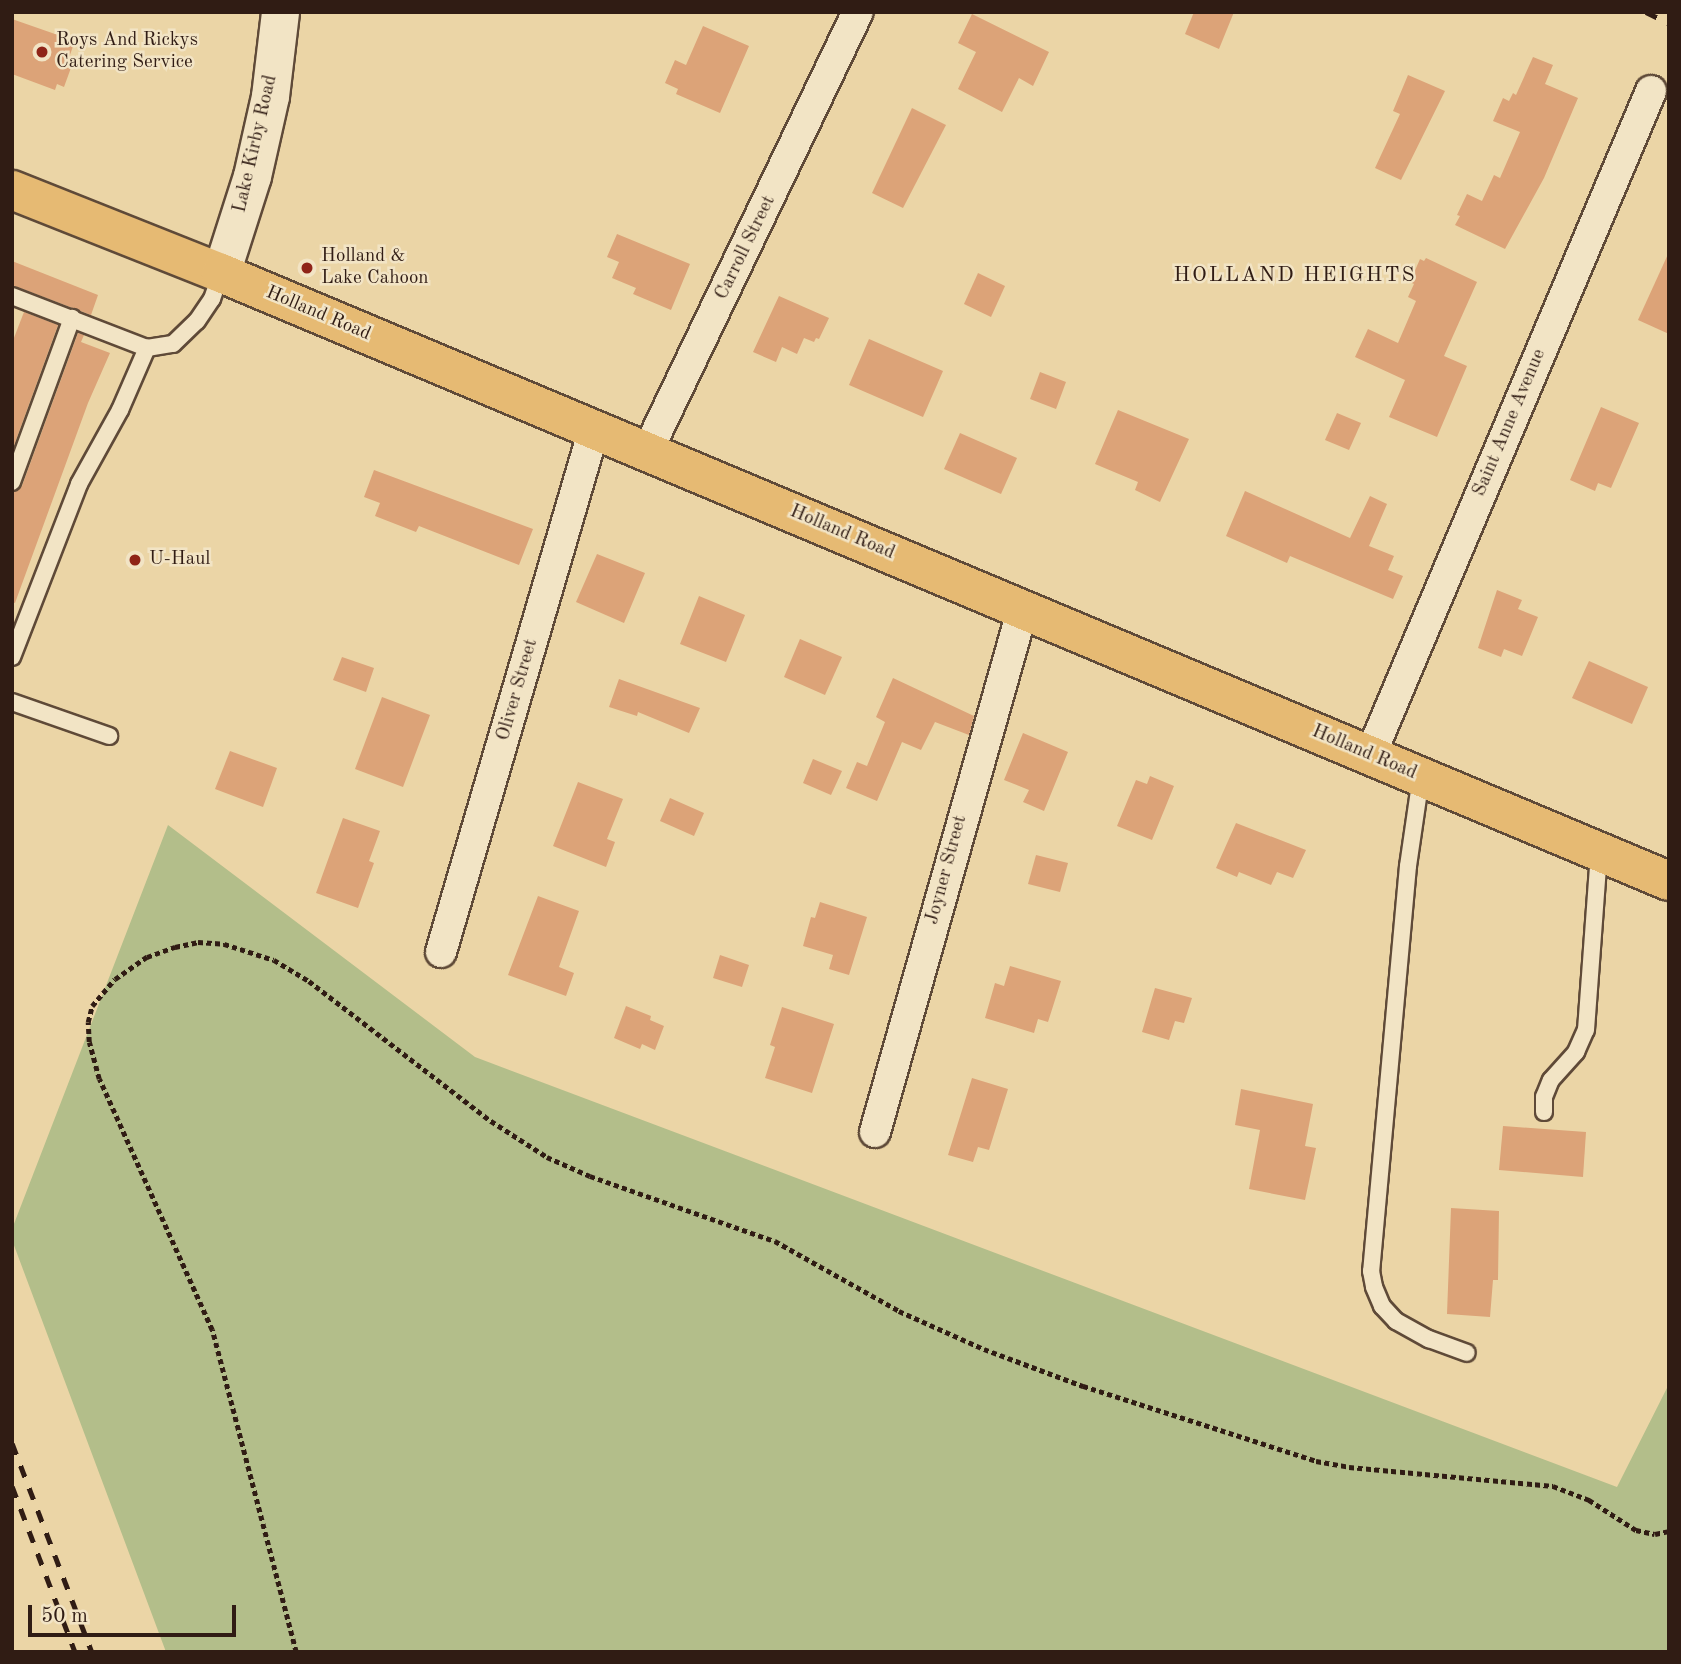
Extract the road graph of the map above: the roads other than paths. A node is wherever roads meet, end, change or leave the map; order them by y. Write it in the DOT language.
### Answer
graph roads {
  1 [pos="280,12"];
  2 [pos="858,12"];
  3 [pos="1651,91"];
  4 [pos="12,190"];
  5 [pos="221,273"];
  6 [pos="13,300"];
  7 [pos="72,318"];
  8 [pos="147,348"];
  9 [pos="594,429"];
  10 [pos="648,452"];
  11 [pos="12,482"];
  12 [pos="1023,608"];
  13 [pos="12,657"];
  14 [pos="12,702"];
  15 [pos="109,736"];
  16 [pos="1370,756"];
  17 [pos="1421,777"];
  18 [pos="1600,852"];
  19 [pos="1669,881"];
  20 [pos="441,952"];
  21 [pos="1544,1112"];
  22 [pos="875,1132"];
  23 [pos="1467,1353"];
  1 -- 5 [label="street, Lake Kirby Road"];
  2 -- 10 [label="street, Carroll Street"];
  3 -- 16 [label="street, Saint Anne Avenue"];
  4 -- 5 [label="main road, Holland Road"];
  5 -- 8 [label="lane"];
  5 -- 9 [label="main road, Holland Road"];
  6 -- 7 [label="lane"];
  7 -- 8 [label="lane"];
  7 -- 11 [label="lane"];
  8 -- 13 [label="lane"];
  9 -- 10 [label="main road, Holland Road"];
  9 -- 20 [label="street, Oliver Street"];
  10 -- 12 [label="main road, Holland Road"];
  12 -- 16 [label="main road, Holland Road"];
  12 -- 22 [label="street, Joyner Street"];
  14 -- 15 [label="lane"];
  16 -- 17 [label="main road, Holland Road"];
  17 -- 18 [label="main road, Holland Road"];
  17 -- 23 [label="lane"];
  18 -- 19 [label="main road, Holland Road"];
  18 -- 21 [label="lane"];
}
